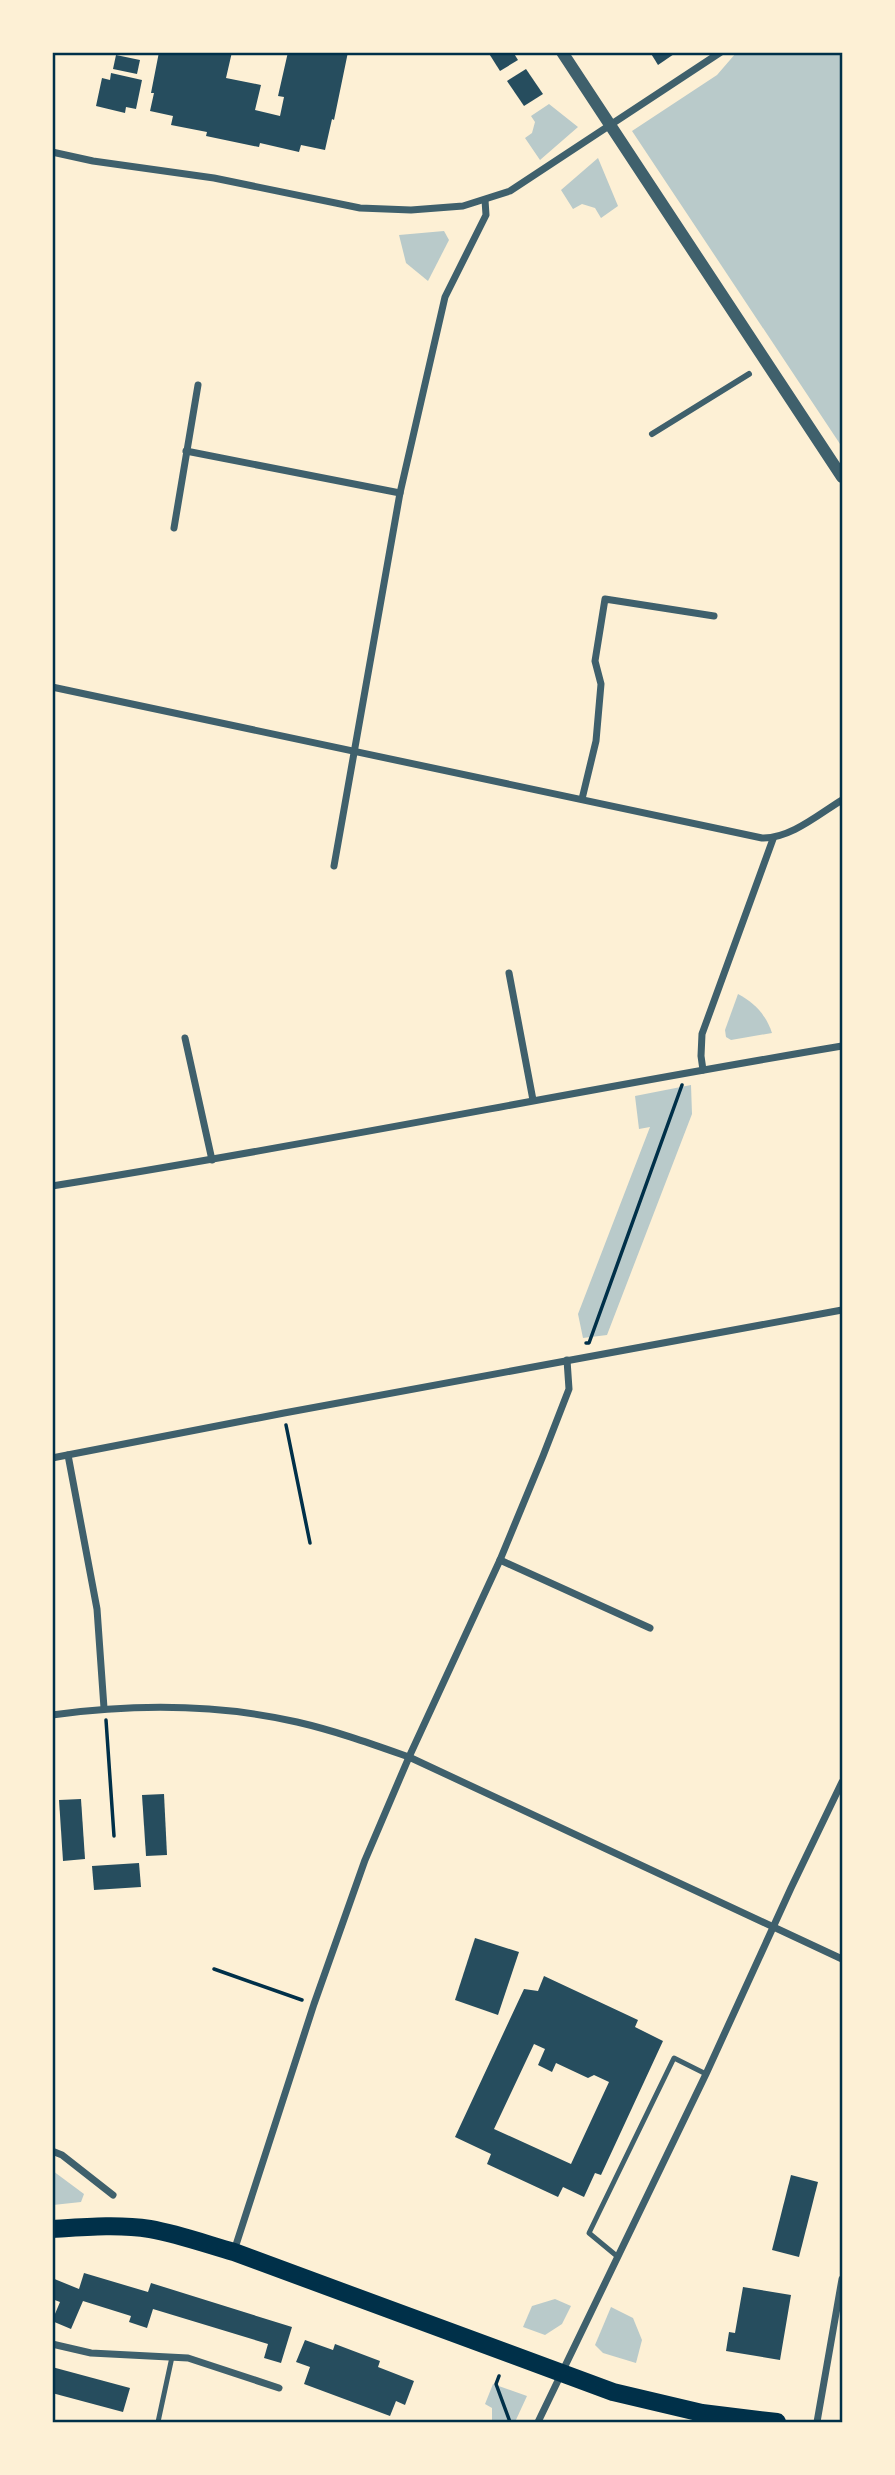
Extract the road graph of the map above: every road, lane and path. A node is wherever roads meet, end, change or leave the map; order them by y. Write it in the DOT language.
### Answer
graph roads {
  1 [pos="562,52"];
  2 [pos="721,52"];
  3 [pos="611,126"];
  4 [pos="53,154"];
  5 [pos="485,200"];
  6 [pos="748,374"];
  7 [pos="198,385"];
  8 [pos="652,435"];
  9 [pos="186,451"];
  10 [pos="842,477"];
  11 [pos="400,493"];
  12 [pos="174,528"];
  13 [pos="714,616"];
  14 [pos="52,687"];
  15 [pos="355,751"];
  16 [pos="582,799"];
  17 [pos="842,800"];
  18 [pos="773,839"];
  19 [pos="334,866"];
  20 [pos="509,973"];
  21 [pos="185,1038"];
  22 [pos="842,1046"];
  23 [pos="703,1070"];
  24 [pos="682,1083"];
  25 [pos="533,1100"];
  26 [pos="212,1160"];
  27 [pos="52,1186"];
  28 [pos="842,1310"];
  29 [pos="567,1360"];
  30 [pos="284,1412"];
  31 [pos="68,1455"];
  32 [pos="52,1458"];
  33 [pos="310,1543"];
  34 [pos="499,1560"];
  35 [pos="650,1628"];
  36 [pos="104,1708"];
  37 [pos="52,1715"];
  38 [pos="409,1757"];
  39 [pos="842,1782"];
  40 [pos="114,1836"];
  41 [pos="774,1927"];
  42 [pos="842,1959"];
  43 [pos="214,1969"];
  44 [pos="313,2004"];
  45 [pos="706,2074"];
  46 [pos="52,2151"];
  47 [pos="113,2195"];
  48 [pos="52,2229"];
  49 [pos="234,2252"];
  50 [pos="618,2257"];
  51 [pos="842,2279"];
  52 [pos="52,2344"];
  53 [pos="172,2357"];
  54 [pos="561,2374"];
  55 [pos="499,2376"];
  56 [pos="279,2388"];
  57 [pos="158,2423"];
  58 [pos="510,2423"];
  59 [pos="538,2423"];
  60 [pos="776,2423"];
  61 [pos="817,2423"];
  1 -- 3 [label="street"];
  2 -- 3 [label="street"];
  3 -- 5 [label="street"];
  3 -- 10 [label="street"];
  4 -- 5 [label="street"];
  5 -- 11 [label="street"];
  6 -- 8 [label="street"];
  7 -- 9 [label="street"];
  9 -- 11 [label="street"];
  9 -- 12 [label="street"];
  11 -- 15 [label="street"];
  13 -- 16 [label="street"];
  14 -- 15 [label="street"];
  15 -- 16 [label="street"];
  15 -- 19 [label="street"];
  16 -- 18 [label="street"];
  17 -- 18 [label="street"];
  18 -- 23 [label="street"];
  20 -- 25 [label="street"];
  21 -- 26 [label="street"];
  22 -- 23 [label="street"];
  23 -- 25 [label="street"];
  24 -- 29 [label="path"];
  25 -- 26 [label="street"];
  26 -- 27 [label="street"];
  28 -- 29 [label="street"];
  29 -- 30 [label="street"];
  29 -- 34 [label="street"];
  30 -- 31 [label="street"];
  30 -- 33 [label="path"];
  31 -- 32 [label="street"];
  31 -- 36 [label="street"];
  34 -- 35 [label="street"];
  34 -- 38 [label="street"];
  36 -- 37 [label="street"];
  36 -- 38 [label="street"];
  36 -- 40 [label="path"];
  38 -- 41 [label="street"];
  38 -- 44 [label="street"];
  39 -- 41 [label="street"];
  41 -- 42 [label="street"];
  41 -- 45 [label="street"];
  43 -- 44 [label="path"];
  44 -- 49 [label="street"];
  45 -- 50 [label="street"];
  45 -- 50 [label="lane"];
  46 -- 47 [label="street"];
  48 -- 49 [label="main road"];
  49 -- 54 [label="main road"];
  50 -- 54 [label="street"];
  51 -- 61 [label="street"];
  52 -- 53 [label="street"];
  53 -- 56 [label="street"];
  53 -- 57 [label="lane"];
  54 -- 59 [label="street"];
  54 -- 60 [label="main road"];
  55 -- 58 [label="path"];
}
